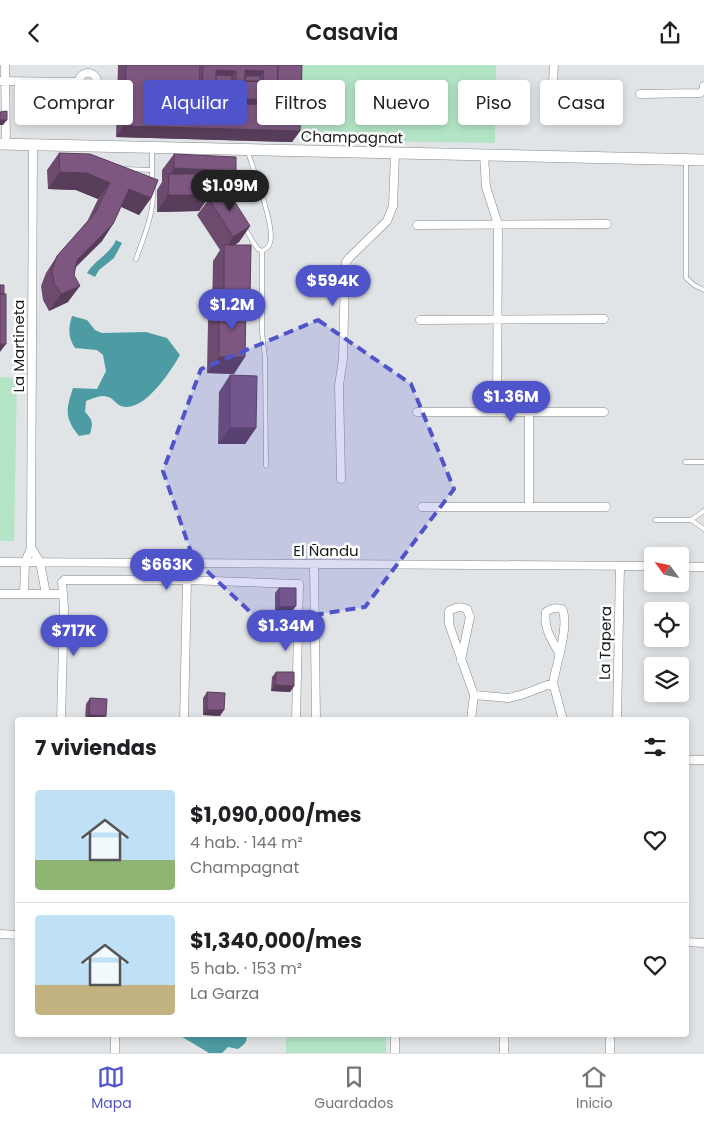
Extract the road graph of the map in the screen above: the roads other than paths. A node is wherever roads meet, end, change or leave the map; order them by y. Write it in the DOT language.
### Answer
graph roads {
  1 [pos="5,65"];
  2 [pos="554,65"];
  3 [pos="553,80"];
  4 [pos="3,81"];
  5 [pos="704,86"];
  6 [pos="640,94"];
  7 [pos="3,144"];
  8 [pos="33,145"];
  9 [pos="152,148"];
  10 [pos="247,150"];
  11 [pos="395,153"];
  12 [pos="484,155"];
  13 [pos="686,159"];
  14 [pos="704,160"];
  15 [pos="152,170"];
  16 [pos="118,171"];
  17 [pos="208,190"];
  18 [pos="228,197"];
  19 [pos="241,221"];
  20 [pos="498,224"];
  21 [pos="607,224"];
  22 [pos="417,225"];
  23 [pos="262,251"];
  24 [pos="136,259"];
  25 [pos="704,290"];
  26 [pos="604,319"];
  27 [pos="420,320"];
  28 [pos="498,321"];
  29 [pos="418,412"];
  30 [pos="497,412"];
  31 [pos="529,412"];
  32 [pos="604,412"];
  33 [pos="685,462"];
  34 [pos="704,462"];
  35 [pos="266,466"];
  36 [pos="341,479"];
  37 [pos="422,507"];
  38 [pos="529,507"];
  39 [pos="606,507"];
  40 [pos="704,511"];
  41 [pos="655,520"];
  42 [pos="691,520"];
  43 [pos="704,529"];
  44 [pos="31,548"];
  45 [pos="0,562"];
  46 [pos="25,562"];
  47 [pos="40,562"];
  48 [pos="314,564"];
  49 [pos="620,566"];
  50 [pos="644,567"];
  51 [pos="689,567"];
  52 [pos="704,567"];
  53 [pos="187,579"];
  54 [pos="0,594"];
  55 [pos="24,594"];
  56 [pos="46,594"];
  57 [pos="62,594"];
  58 [pos="559,653"];
  59 [pos="461,660"];
  60 [pos="552,683"];
  61 [pos="474,695"];
  62 [pos="61,717"];
  63 [pos="184,717"];
  64 [pos="296,717"];
  65 [pos="316,717"];
  66 [pos="471,717"];
  67 [pos="562,717"];
  68 [pos="617,717"];
  69 [pos="689,760"];
  70 [pos="704,761"];
  71 [pos="0,935"];
  72 [pos="15,935"];
  73 [pos="689,942"];
  74 [pos="704,943"];
  75 [pos="115,1037"];
  76 [pos="395,1037"];
  77 [pos="504,1037"];
  78 [pos="610,1037"];
  79 [pos="115,1053"];
  80 [pos="395,1053"];
  81 [pos="504,1053"];
  82 [pos="610,1053"];
  1 -- 4 [label="street"];
  2 -- 3 [label="street"];
  4 -- 7 [label="street"];
  5 -- 6 [label="street"];
  7 -- 8 [label="street, Champagnat"];
  8 -- 9 [label="street, Champagnat"];
  8 -- 44 [label="street, La Martineta"];
  9 -- 10 [label="street, Champagnat"];
  9 -- 15 [label="lane"];
  10 -- 11 [label="street, Champagnat"];
  10 -- 23 [label="lane"];
  11 -- 12 [label="street, Champagnat"];
  11 -- 36 [label="street"];
  12 -- 13 [label="street, Champagnat"];
  12 -- 20 [label="street"];
  13 -- 14 [label="street, Champagnat"];
  13 -- 25 [label="lane"];
  15 -- 16 [label="lane"];
  15 -- 24 [label="lane"];
  17 -- 18 [label="lane"];
  19 -- 23 [label="lane"];
  20 -- 21 [label="street"];
  20 -- 22 [label="street"];
  20 -- 28 [label="street"];
  23 -- 35 [label="lane"];
  26 -- 28 [label="street"];
  27 -- 28 [label="street"];
  28 -- 30 [label="street"];
  29 -- 30 [label="street"];
  30 -- 31 [label="street"];
  31 -- 32 [label="street"];
  31 -- 38 [label="street"];
  33 -- 34 [label="lane"];
  37 -- 38 [label="street"];
  38 -- 39 [label="street"];
  40 -- 42 [label="lane"];
  41 -- 42 [label="lane"];
  42 -- 43 [label="lane"];
  44 -- 46 [label="street"];
  44 -- 47 [label="street"];
  45 -- 46 [label="street, El Ñandu"];
  46 -- 47 [label="street, El Ñandu"];
  46 -- 55 [label="street"];
  47 -- 48 [label="street, El Ñandu"];
  47 -- 56 [label="street"];
  48 -- 49 [label="street, El Ñandu"];
  48 -- 65 [label="street"];
  49 -- 50 [label="street, El Ñandu"];
  49 -- 68 [label="street, La Tapera"];
  51 -- 52 [label="street"];
  53 -- 57 [label="street"];
  53 -- 63 [label="street"];
  53 -- 64 [label="street"];
  54 -- 55 [label="street"];
  55 -- 56 [label="street"];
  56 -- 57 [label="street"];
  57 -- 62 [label="street"];
  58 -- 58 [label="street"];
  58 -- 60 [label="street"];
  59 -- 59 [label="street"];
  59 -- 61 [label="street"];
  60 -- 61 [label="street"];
  60 -- 67 [label="street"];
  61 -- 66 [label="street"];
  69 -- 70 [label="street"];
  71 -- 72 [label="street"];
  73 -- 74 [label="street"];
  75 -- 79 [label="street"];
  76 -- 80 [label="street"];
  77 -- 81 [label="street"];
  78 -- 82 [label="street"];
}
